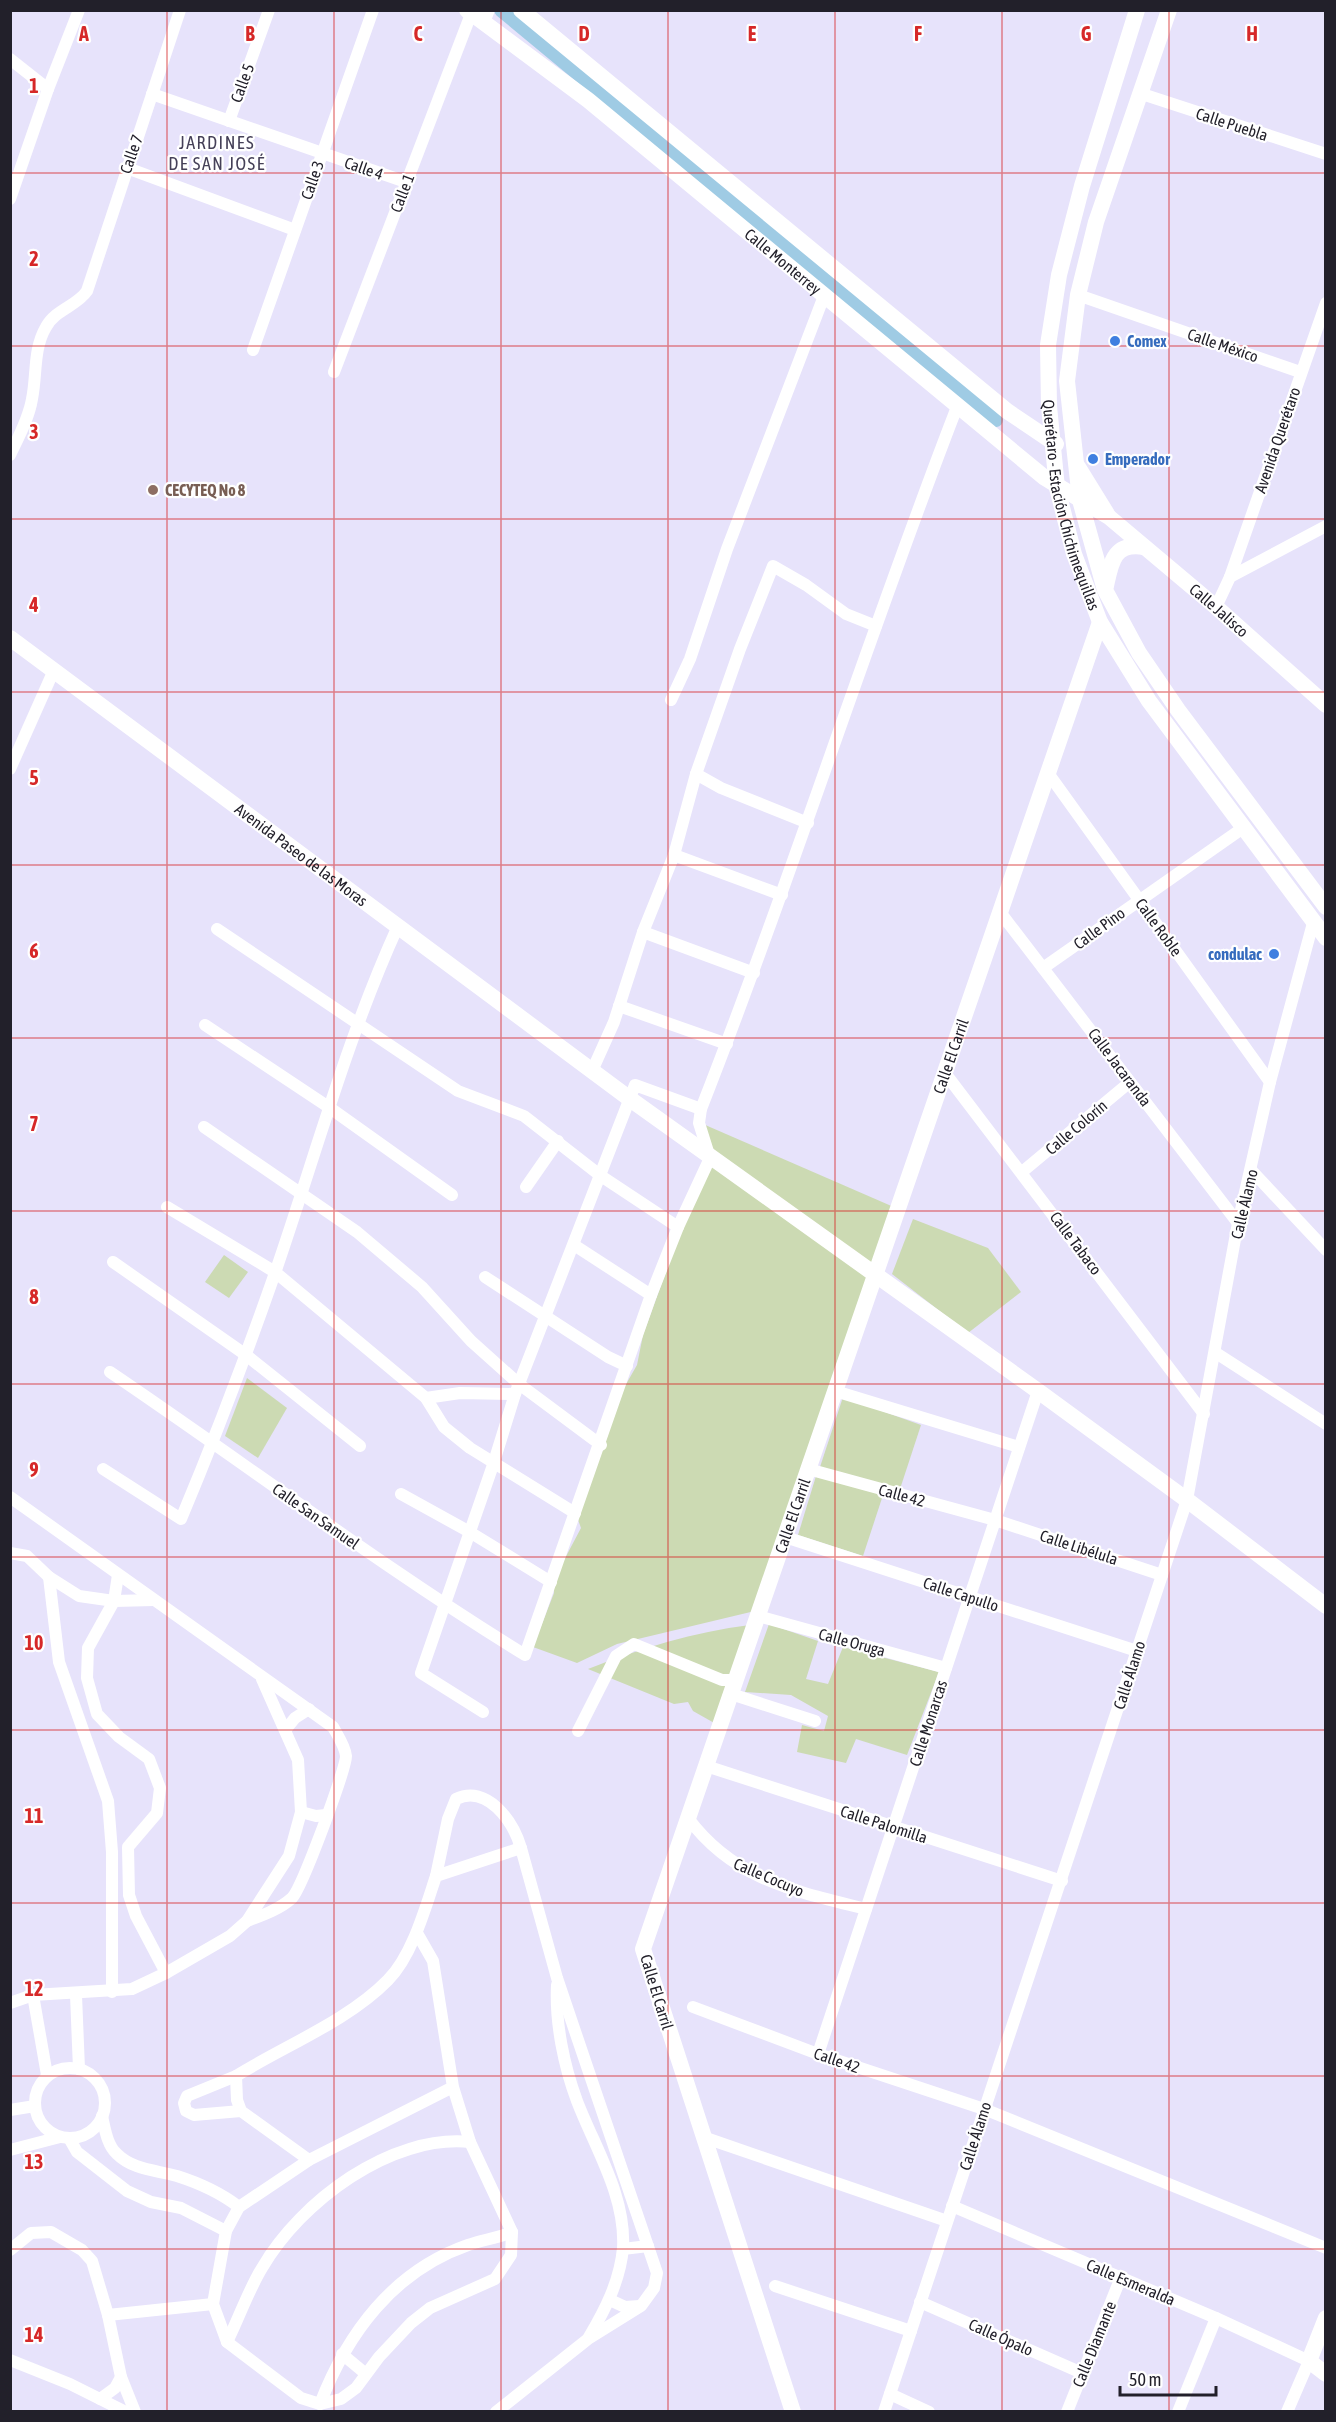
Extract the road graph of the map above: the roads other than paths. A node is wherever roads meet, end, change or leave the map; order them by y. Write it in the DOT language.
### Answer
graph roads {
  1 [pos="79,10"];
  2 [pos="180,10"];
  3 [pos="269,10"];
  4 [pos="373,10"];
  5 [pos="521,10"];
  6 [pos="1137,10"];
  7 [pos="1169,10"];
  8 [pos="479,15"];
  9 [pos="10,59"];
  10 [pos="48,89"];
  11 [pos="1139,93"];
  12 [pos="152,94"];
  13 [pos="229,122"];
  14 [pos="321,154"];
  15 [pos="1326,154"];
  16 [pos="127,168"];
  17 [pos="13,182"];
  18 [pos="406,182"];
  19 [pos="10,199"];
  20 [pos="295,230"];
  21 [pos="1078,295"];
  22 [pos="824,296"];
  23 [pos="1326,303"];
  24 [pos="253,350"];
  25 [pos="334,372"];
  26 [pos="1300,372"];
  27 [pos="957,406"];
  28 [pos="1049,406"];
  29 [pos="1007,411"];
  30 [pos="1028,423"];
  31 [pos="985,428"];
  32 [pos="1052,441"];
  33 [pos="10,455"];
  34 [pos="1073,458"];
  35 [pos="1057,488"];
  36 [pos="1080,500"];
  37 [pos="1109,517"];
  38 [pos="1326,526"];
  39 [pos="1144,547"];
  40 [pos="1230,578"];
  41 [pos="1105,590"];
  42 [pos="1216,607"];
  43 [pos="1100,622"];
  44 [pos="876,626"];
  45 [pos="10,638"];
  46 [pos="54,670"];
  47 [pos="671,700"];
  48 [pos="1326,705"];
  49 [pos="10,769"];
  50 [pos="1048,772"];
  51 [pos="696,774"];
  52 [pos="808,823"];
  53 [pos="1243,828"];
  54 [pos="674,855"];
  55 [pos="782,895"];
  56 [pos="1139,899"];
  57 [pos="1324,901"];
  58 [pos="1000,912"];
  59 [pos="1314,923"];
  60 [pos="398,926"];
  61 [pos="217,929"];
  62 [pos="643,932"];
  63 [pos="1326,938"];
  64 [pos="1043,968"];
  65 [pos="754,973"];
  66 [pos="619,1006"];
  67 [pos="358,1023"];
  68 [pos="205,1025"];
  69 [pos="727,1044"];
  70 [pos="592,1071"];
  71 [pos="945,1073"];
  72 [pos="1130,1082"];
  73 [pos="1270,1082"];
  74 [pos="630,1099"];
  75 [pos="330,1108"];
  76 [pos="701,1109"];
  77 [pos="204,1127"];
  78 [pos="558,1141"];
  79 [pos="710,1158"];
  80 [pos="1252,1171"];
  81 [pos="1022,1172"];
  82 [pos="601,1176"];
  83 [pos="526,1187"];
  84 [pos="301,1193"];
  85 [pos="452,1195"];
  86 [pos="167,1207"];
  87 [pos="1238,1223"];
  88 [pos="678,1227"];
  89 [pos="574,1245"];
  90 [pos="1326,1250"];
  91 [pos="113,1262"];
  92 [pos="275,1272"];
  93 [pos="876,1273"];
  94 [pos="485,1277"];
  95 [pos="651,1295"];
  96 [pos="545,1317"];
  97 [pos="1216,1353"];
  98 [pos="246,1355"];
  99 [pos="627,1366"];
  100 [pos="110,1372"];
  101 [pos="517,1389"];
  102 [pos="835,1391"];
  103 [pos="1038,1391"];
  104 [pos="426,1398"];
  105 [pos="1204,1414"];
  106 [pos="1326,1424"];
  107 [pos="213,1442"];
  108 [pos="601,1445"];
  109 [pos="360,1446"];
  110 [pos="1019,1447"];
  111 [pos="493,1465"];
  112 [pos="808,1469"];
  113 [pos="103,1470"];
  114 [pos="401,1494"];
  115 [pos="10,1497"];
  116 [pos="1187,1500"];
  117 [pos="575,1513"];
  118 [pos="995,1520"];
  119 [pos="468,1531"];
  120 [pos="784,1537"];
  121 [pos="10,1553"];
  122 [pos="118,1575"];
  123 [pos="1162,1575"];
  124 [pos="49,1577"];
  125 [pos="551,1582"];
  126 [pos="970,1597"];
  127 [pos="154,1600"];
  128 [pos="114,1601"];
  129 [pos="444,1605"];
  130 [pos="1326,1606"];
  131 [pos="758,1616"];
  132 [pos="1137,1651"];
  133 [pos="946,1668"];
  134 [pos="261,1677"];
  135 [pos="733,1687"];
  136 [pos="309,1709"];
  137 [pos="483,1712"];
  138 [pos="814,1721"];
  139 [pos="286,1729"];
  140 [pos="578,1731"];
  141 [pos="706,1766"];
  142 [pos="301,1812"];
  143 [pos="326,1815"];
  144 [pos="688,1818"];
  145 [pos="894,1827"];
  146 [pos="521,1848"];
  147 [pos="436,1876"];
  148 [pos="1062,1881"];
  149 [pos="866,1909"];
  150 [pos="247,1921"];
  151 [pos="417,1933"];
  152 [pos="166,1973"];
  153 [pos="557,1978"];
  154 [pos="112,1992"];
  155 [pos="33,1995"];
  156 [pos="76,1995"];
  157 [pos="10,2003"];
  158 [pos="693,2007"];
  159 [pos="818,2054"];
  160 [pos="79,2068"];
  161 [pos="47,2075"];
  162 [pos="236,2076"];
  163 [pos="453,2086"];
  164 [pos="35,2106"];
  165 [pos="984,2109"];
  166 [pos="10,2110"];
  167 [pos="242,2111"];
  168 [pos="102,2116"];
  169 [pos="65,2137"];
  170 [pos="703,2137"];
  171 [pos="470,2142"];
  172 [pos="10,2150"];
  173 [pos="309,2160"];
  174 [pos="952,2206"];
  175 [pos="239,2207"];
  176 [pos="947,2221"];
  177 [pos="226,2231"];
  178 [pos="512,2232"];
  179 [pos="648,2246"];
  180 [pos="1326,2248"];
  181 [pos="622,2249"];
  182 [pos="10,2250"];
  183 [pos="1120,2277"];
  184 [pos="775,2286"];
  185 [pos="610,2300"];
  186 [pos="920,2302"];
  187 [pos="213,2304"];
  188 [pos="641,2306"];
  189 [pos="108,2315"];
  190 [pos="1216,2318"];
  191 [pos="1326,2318"];
  192 [pos="911,2331"];
  193 [pos="588,2338"];
  194 [pos="228,2342"];
  195 [pos="342,2354"];
  196 [pos="10,2360"];
  197 [pos="1309,2361"];
  198 [pos="1082,2373"];
  199 [pos="366,2374"];
  200 [pos="1326,2374"];
  201 [pos="121,2377"];
  202 [pos="890,2394"];
  203 [pos="100,2399"];
  204 [pos="320,2404"];
  205 [pos="126,2412"];
  206 [pos="135,2412"];
  207 [pos="496,2412"];
  208 [pos="793,2412"];
  209 [pos="884,2412"];
  210 [pos="929,2412"];
  211 [pos="1067,2412"];
  212 [pos="1178,2412"];
  213 [pos="1287,2412"];
  1 -- 10 [label="street"];
  2 -- 12 [label="street, Calle 7"];
  3 -- 13 [label="street, Calle 5"];
  4 -- 14 [label="street, Calle 3"];
  5 -- 29 [label="main road, Calle Monterrey"];
  6 -- 28 [label="main road, Querétaro - Estación Chichimequillas"];
  7 -- 11 [label="main road, Querétaro - Estación Chichimequillas"];
  8 -- 18 [label="street, Calle 1"];
  8 -- 22 [label="main road, Calle Monterrey"];
  9 -- 10 [label="street"];
  10 -- 17 [label="street"];
  11 -- 15 [label="street, Calle Puebla"];
  11 -- 21 [label="main road, Querétaro - Estación Chichimequillas"];
  12 -- 13 [label="street, Calle 4"];
  12 -- 16 [label="street, Calle 7"];
  13 -- 14 [label="street, Calle 4"];
  14 -- 18 [label="street, Calle 4"];
  14 -- 20 [label="street, Calle 3"];
  16 -- 20 [label="street"];
  16 -- 33 [label="street, Calle 7"];
  17 -- 19 [label="street"];
  18 -- 25 [label="street, Calle 1"];
  20 -- 24 [label="street, Calle 3"];
  21 -- 26 [label="street, Calle México"];
  21 -- 34 [label="main road, Querétaro - Estación Chichimequillas"];
  22 -- 27 [label="main road, Calle Monterrey"];
  22 -- 47 [label="street"];
  23 -- 26 [label="street, Avenida Querétaro"];
  26 -- 40 [label="street, Avenida Querétaro"];
  27 -- 31 [label="main road, Calle Monterrey"];
  27 -- 44 [label="street"];
  28 -- 30 [label="main road"];
  28 -- 32 [label="main road, Querétaro - Estación Chichimequillas"];
  29 -- 30 [label="main road, Calle Monterrey"];
  29 -- 31 [label="main road"];
  30 -- 32 [label="main road, Calle Monterrey"];
  31 -- 35 [label="main road, Calle Monterrey"];
  32 -- 34 [label="main road, Calle Monterrey"];
  32 -- 35 [label="main road, Querétaro - Estación Chichimequillas"];
  34 -- 36 [label="main road, Querétaro - Estación Chichimequillas"];
  34 -- 37 [label="main road, Calle Jalisco"];
  35 -- 36 [label="main road, Calle Monterrey"];
  35 -- 43 [label="main road, Querétaro - Estación Chichimequillas"];
  36 -- 37 [label="main road, Calle Jalisco"];
  36 -- 41 [label="main road, Querétaro - Estación Chichimequillas"];
  37 -- 39 [label="main road, Calle Jalisco"];
  38 -- 40 [label="street"];
  39 -- 41 [label="main road"];
  39 -- 42 [label="main road, Calle Jalisco"];
  40 -- 42 [label="street, Avenida Querétaro"];
  41 -- 57 [label="main road, Querétaro - Estación Chichimequillas"];
  42 -- 48 [label="main road, Calle Jalisco"];
  43 -- 50 [label="main road, Calle El Carril"];
  43 -- 53 [label="main road, Querétaro - Estación Chichimequillas"];
  44 -- 51 [label="street"];
  44 -- 52 [label="street"];
  45 -- 46 [label="main road, Avenida Paseo de las Moras"];
  46 -- 49 [label="street"];
  46 -- 60 [label="main road, Avenida Paseo de las Moras"];
  50 -- 56 [label="street, Calle Roble"];
  50 -- 58 [label="main road, Calle El Carril"];
  51 -- 52 [label="street"];
  51 -- 54 [label="street"];
  52 -- 55 [label="street"];
  53 -- 56 [label="street, Calle Pino"];
  53 -- 59 [label="main road, Querétaro - Estación Chichimequillas"];
  54 -- 55 [label="street"];
  54 -- 62 [label="street"];
  55 -- 65 [label="street"];
  56 -- 64 [label="street, Calle Pino"];
  56 -- 73 [label="street, Calle Roble"];
  58 -- 64 [label="street, Calle Jacaranda"];
  58 -- 71 [label="main road, Calle El Carril"];
  59 -- 63 [label="main road, Querétaro - Estación Chichimequillas"];
  59 -- 73 [label="street, Calle Álamo"];
  60 -- 67 [label="street"];
  60 -- 70 [label="main road, Avenida Paseo de las Moras"];
  61 -- 67 [label="street"];
  62 -- 65 [label="street"];
  62 -- 66 [label="street"];
  64 -- 72 [label="street, Calle Jacaranda"];
  65 -- 69 [label="street"];
  66 -- 69 [label="street"];
  66 -- 70 [label="street"];
  67 -- 75 [label="street"];
  67 -- 78 [label="street"];
  68 -- 75 [label="street"];
  69 -- 76 [label="street"];
  70 -- 74 [label="main road, Avenida Paseo de las Moras"];
  71 -- 81 [label="street, Calle Tabaco"];
  71 -- 93 [label="main road, Calle El Carril"];
  72 -- 81 [label="street, Calle Colorín"];
  72 -- 87 [label="street, Calle Jacaranda"];
  73 -- 80 [label="street, Calle Álamo"];
  74 -- 76 [label="street"];
  74 -- 79 [label="main road, Avenida Paseo de las Moras"];
  74 -- 82 [label="street"];
  75 -- 84 [label="street"];
  75 -- 85 [label="street"];
  76 -- 79 [label="street"];
  77 -- 84 [label="street"];
  78 -- 82 [label="street"];
  78 -- 83 [label="street"];
  79 -- 88 [label="street"];
  79 -- 93 [label="main road, Avenida Paseo de las Moras"];
  80 -- 87 [label="street, Calle Álamo"];
  80 -- 90 [label="street"];
  81 -- 105 [label="street, Calle Tabaco"];
  82 -- 88 [label="street"];
  82 -- 89 [label="street"];
  84 -- 92 [label="street"];
  84 -- 101 [label="street"];
  86 -- 92 [label="street"];
  87 -- 97 [label="street, Calle Álamo"];
  88 -- 95 [label="street"];
  89 -- 95 [label="street"];
  89 -- 96 [label="street"];
  91 -- 98 [label="street"];
  92 -- 98 [label="street"];
  92 -- 104 [label="street"];
  93 -- 102 [label="main road, Calle El Carril"];
  93 -- 103 [label="main road, Avenida Paseo de las Moras"];
  94 -- 96 [label="street"];
  95 -- 99 [label="street"];
  96 -- 99 [label="street"];
  96 -- 101 [label="street"];
  97 -- 105 [label="street, Calle Álamo"];
  97 -- 106 [label="street"];
  98 -- 107 [label="street"];
  98 -- 109 [label="street"];
  99 -- 108 [label="street"];
  100 -- 107 [label="street, Calle San Samuel"];
  101 -- 104 [label="street"];
  101 -- 108 [label="street"];
  101 -- 111 [label="street"];
  102 -- 110 [label="street"];
  102 -- 112 [label="main road, Calle El Carril"];
  103 -- 110 [label="street, Calle Monarcas"];
  103 -- 116 [label="main road, Avenida Paseo de las Moras"];
  104 -- 111 [label="street"];
  105 -- 116 [label="street, Calle Álamo"];
  107 -- 113 [label="street"];
  107 -- 129 [label="street, Calle San Samuel"];
  108 -- 117 [label="street"];
  110 -- 118 [label="street, Calle Monarcas"];
  111 -- 117 [label="street"];
  111 -- 119 [label="street"];
  112 -- 118 [label="street, Calle 42"];
  112 -- 120 [label="main road, Calle El Carril"];
  114 -- 119 [label="street"];
  115 -- 122 [label="street"];
  116 -- 123 [label="street, Calle Álamo"];
  116 -- 130 [label="main road, Avenida Paseo de las Moras"];
  117 -- 125 [label="street"];
  118 -- 123 [label="street, Calle Libélula"];
  118 -- 126 [label="street, Calle Monarcas"];
  119 -- 125 [label="street"];
  119 -- 129 [label="street"];
  120 -- 126 [label="street, Calle Capullo"];
  120 -- 131 [label="main road, Calle El Carril"];
  121 -- 124 [label="street"];
  122 -- 127 [label="street"];
  122 -- 128 [label="street"];
  123 -- 132 [label="street, Calle Álamo"];
  124 -- 128 [label="street"];
  124 -- 154 [label="street"];
  125 -- 129 [label="street, Calle San Samuel"];
  126 -- 132 [label="street, Calle Capullo"];
  126 -- 133 [label="street, Calle Monarcas"];
  127 -- 128 [label="street"];
  127 -- 134 [label="street"];
  128 -- 152 [label="street"];
  129 -- 137 [label="street"];
  131 -- 133 [label="street, Calle Oruga"];
  131 -- 135 [label="main road, Calle El Carril"];
  132 -- 148 [label="street, Calle Álamo"];
  133 -- 145 [label="street, Calle Monarcas"];
  134 -- 136 [label="street"];
  134 -- 139 [label="street"];
  135 -- 138 [label="street"];
  135 -- 140 [label="street"];
  135 -- 141 [label="main road, Calle El Carril"];
  136 -- 139 [label="street"];
  136 -- 143 [label="street"];
  139 -- 142 [label="street"];
  141 -- 144 [label="main road, Calle El Carril"];
  141 -- 145 [label="street, Calle Palomilla"];
  142 -- 143 [label="street"];
  142 -- 150 [label="street"];
  143 -- 150 [label="street"];
  144 -- 149 [label="street, Calle Cocuyo"];
  144 -- 170 [label="main road, Calle El Carril"];
  145 -- 148 [label="street, Calle Palomilla"];
  145 -- 149 [label="street, Calle Monarcas"];
  146 -- 147 [label="street"];
  146 -- 147 [label="street"];
  146 -- 153 [label="street"];
  147 -- 151 [label="street"];
  148 -- 165 [label="street, Calle Álamo"];
  149 -- 159 [label="street, Calle Monarcas"];
  150 -- 152 [label="street"];
  151 -- 162 [label="street"];
  151 -- 163 [label="street"];
  152 -- 154 [label="street"];
  153 -- 179 [label="street"];
  153 -- 181 [label="street"];
  154 -- 156 [label="street"];
  155 -- 156 [label="street"];
  155 -- 157 [label="street"];
  155 -- 161 [label="street"];
  156 -- 160 [label="street"];
  158 -- 159 [label="street, Calle 42"];
  159 -- 165 [label="street, Calle 42"];
  160 -- 161 [label="street"];
  160 -- 168 [label="street"];
  161 -- 164 [label="street"];
  162 -- 167 [label="street"];
  162 -- 167 [label="street"];
  163 -- 171 [label="street"];
  163 -- 173 [label="street"];
  164 -- 166 [label="street"];
  164 -- 169 [label="street"];
  165 -- 174 [label="street, Calle Álamo"];
  165 -- 180 [label="street, Calle 42"];
  167 -- 173 [label="street"];
  168 -- 169 [label="street"];
  168 -- 175 [label="street"];
  169 -- 172 [label="street"];
  169 -- 177 [label="street"];
  170 -- 176 [label="street"];
  170 -- 208 [label="main road, Calle El Carril"];
  171 -- 178 [label="street"];
  171 -- 194 [label="street"];
  173 -- 175 [label="street"];
  174 -- 176 [label="street, Calle Álamo"];
  174 -- 183 [label="street, Calle Esmeralda"];
  175 -- 177 [label="street"];
  176 -- 186 [label="street, Calle Álamo"];
  177 -- 187 [label="street"];
  178 -- 195 [label="street"];
  178 -- 199 [label="street"];
  179 -- 181 [label="street"];
  179 -- 188 [label="street"];
  181 -- 185 [label="street"];
  182 -- 189 [label="street"];
  183 -- 190 [label="street, Calle Esmeralda"];
  183 -- 198 [label="street, Calle Diamante"];
  184 -- 192 [label="street"];
  185 -- 188 [label="street"];
  185 -- 193 [label="street"];
  186 -- 192 [label="street, Calle Álamo"];
  186 -- 198 [label="street, Calle Ópalo"];
  187 -- 189 [label="street"];
  187 -- 194 [label="street"];
  188 -- 193 [label="street"];
  189 -- 201 [label="street"];
  190 -- 197 [label="street, Calle Esmeralda"];
  190 -- 212 [label="street"];
  191 -- 197 [label="main road"];
  192 -- 202 [label="street, Calle Álamo"];
  193 -- 207 [label="street"];
  194 -- 204 [label="street"];
  195 -- 199 [label="street"];
  195 -- 204 [label="street"];
  196 -- 203 [label="street"];
  197 -- 200 [label="main road"];
  197 -- 213 [label="street"];
  198 -- 211 [label="street, Calle Diamante"];
  199 -- 204 [label="street"];
  201 -- 203 [label="street"];
  201 -- 206 [label="street"];
  202 -- 209 [label="street, Calle Álamo"];
  202 -- 210 [label="street"];
  203 -- 205 [label="street"];
}
